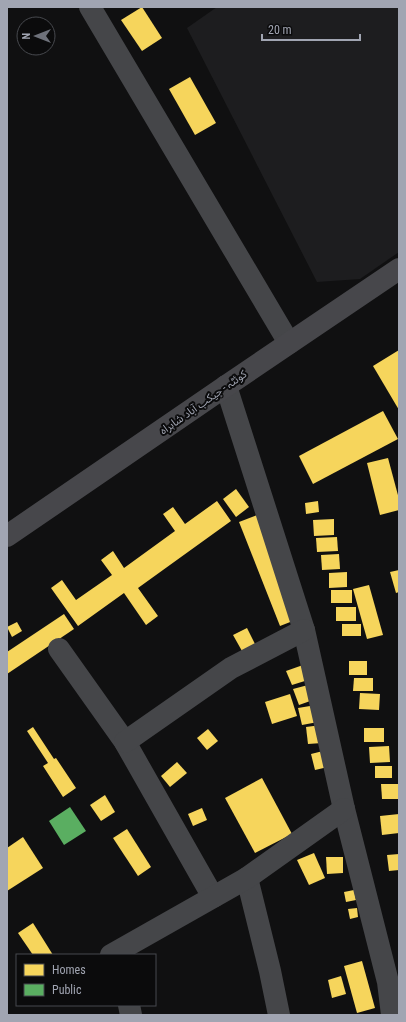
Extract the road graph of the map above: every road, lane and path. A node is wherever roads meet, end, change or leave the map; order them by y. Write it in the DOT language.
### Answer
graph roads {
  1 [pos="90,7"];
  2 [pos="399,269"];
  3 [pos="289,343"];
  4 [pos="226,386"];
  5 [pos="7,536"];
  6 [pos="304,630"];
  7 [pos="59,649"];
  8 [pos="125,742"];
  9 [pos="344,809"];
  10 [pos="247,878"];
  11 [pos="213,897"];
  12 [pos="117,954"];
  13 [pos="393,979"];
  14 [pos="279,1015"];
  15 [pos="392,1015"];
  1 -- 3 [label="street"];
  2 -- 3 [label="highway, کوئٹہ - جیکب آباد شاہراہ"];
  3 -- 4 [label="highway, کوئٹہ - جیکب آباد شاہراہ"];
  4 -- 5 [label="highway, کوئٹہ - جیکب آباد شاہراہ"];
  4 -- 6 [label="street"];
  6 -- 8 [label="street"];
  6 -- 9 [label="street"];
  7 -- 8 [label="street"];
  8 -- 11 [label="street"];
  9 -- 10 [label="street"];
  9 -- 13 [label="street"];
  10 -- 11 [label="street"];
  10 -- 14 [label="street"];
  11 -- 12 [label="street"];
  13 -- 15 [label="street"];
}
